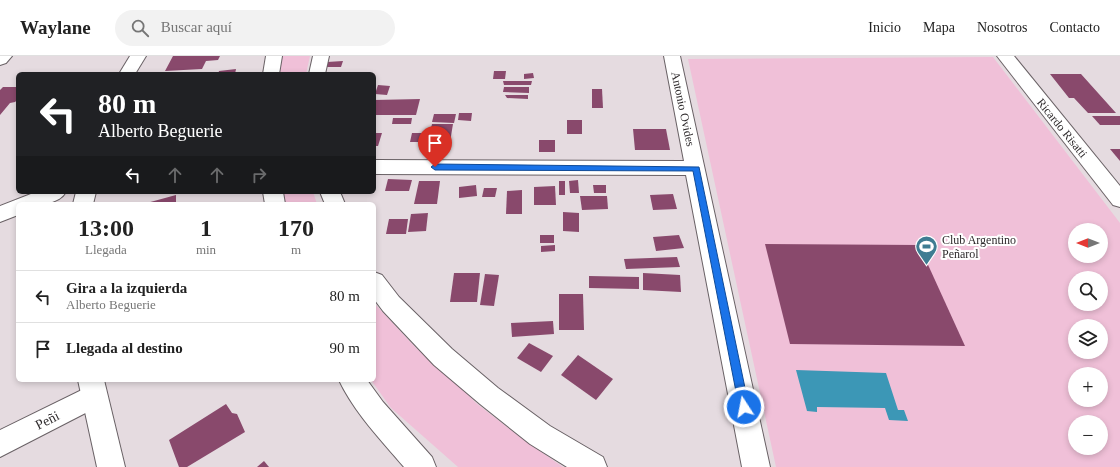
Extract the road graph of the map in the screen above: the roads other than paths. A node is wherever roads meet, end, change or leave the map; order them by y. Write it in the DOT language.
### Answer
graph roads {
  1 [pos="4,56"];
  2 [pos="138,56"];
  3 [pos="274,56"];
  4 [pos="321,56"];
  5 [pos="672,56"];
  6 [pos="1005,56"];
  7 [pos="0,60"];
  8 [pos="128,72"];
  9 [pos="270,72"];
  10 [pos="317,72"];
  11 [pos="376,167"];
  12 [pos="696,168"];
  13 [pos="51,194"];
  14 [pos="1120,200"];
  15 [pos="30,202"];
  16 [pos="16,208"];
  17 [pos="0,214"];
  18 [pos="376,284"];
  19 [pos="353,382"];
  20 [pos="93,388"];
  21 [pos="0,444"];
  22 [pos="111,467"];
  23 [pos="422,467"];
  24 [pos="593,467"];
  25 [pos="756,467"];
  1 -- 7 [label="street"];
  2 -- 8 [label="street"];
  3 -- 9 [label="street"];
  4 -- 10 [label="street"];
  5 -- 12 [label="street, Antonio Ovides"];
  6 -- 14 [label="street, Ricardo Risatti"];
  11 -- 12 [label="street"];
  12 -- 25 [label="street, Antonio Ovides"];
  13 -- 15 [label="street"];
  16 -- 17 [label="street"];
  18 -- 24 [label="street"];
  19 -- 23 [label="street"];
  20 -- 21 [label="street, Peñi"];
  20 -- 22 [label="street"];
}
